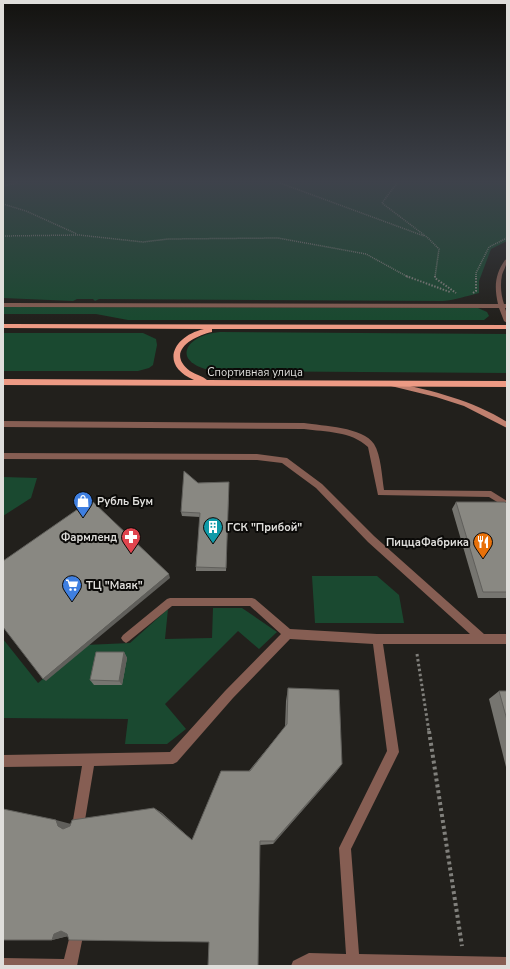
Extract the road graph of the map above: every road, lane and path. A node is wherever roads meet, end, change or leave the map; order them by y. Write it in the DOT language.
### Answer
graph roads {
  1 [pos="64,228"];
  2 [pos="402,228"];
  3 [pos="415,228"];
  4 [pos="79,235"];
  5 [pos="3,236"];
  6 [pos="428,238"];
  7 [pos="507,238"];
  8 [pos="507,261"];
  9 [pos="469,294"];
  10 [pos="3,305"];
  11 [pos="504,306"];
  12 [pos="507,321"];
  13 [pos="3,326"];
  14 [pos="221,327"];
  15 [pos="507,327"];
  16 [pos="3,382"];
  17 [pos="212,382"];
  18 [pos="386,383"];
  19 [pos="507,384"];
  20 [pos="3,424"];
  21 [pos="507,425"];
  22 [pos="3,456"];
  23 [pos="507,506"];
  24 [pos="288,634"];
  25 [pos="126,638"];
  26 [pos="415,638"];
  27 [pos="481,638"];
  28 [pos="377,639"];
  29 [pos="507,639"];
  30 [pos="89,760"];
  31 [pos="3,761"];
  32 [pos="78,826"];
  33 [pos="76,936"];
  34 [pos="352,960"];
  35 [pos="464,962"];
  36 [pos="507,964"];
  37 [pos="3,965"];
  38 [pos="66,966"];
  39 [pos="70,966"];
  40 [pos="298,966"];
  1 -- 4 [label="path"];
  2 -- 6 [label="path"];
  3 -- 6 [label="path"];
  4 -- 5 [label="path"];
  4 -- 6 [label="path"];
  7 -- 9 [label="path"];
  8 -- 11 [label="street"];
  10 -- 11 [label="street"];
  11 -- 12 [label="street"];
  13 -- 14 [label="main road"];
  14 -- 15 [label="main road"];
  14 -- 17 [label="main road"];
  16 -- 17 [label="main road, Спортивная улица"];
  17 -- 18 [label="main road, Спортивная улица"];
  18 -- 19 [label="main road, Спортивная улица"];
  18 -- 21 [label="main road"];
  20 -- 23 [label="street"];
  22 -- 27 [label="street"];
  24 -- 25 [label="street"];
  24 -- 28 [label="street"];
  24 -- 30 [label="street"];
  26 -- 27 [label="street"];
  26 -- 28 [label="street"];
  26 -- 35 [label="path"];
  27 -- 29 [label="street"];
  28 -- 34 [label="street"];
  30 -- 31 [label="street"];
  30 -- 32 [label="street"];
  33 -- 39 [label="street"];
  34 -- 35 [label="street"];
  34 -- 40 [label="street"];
  35 -- 36 [label="street"];
  37 -- 38 [label="street"];
}
